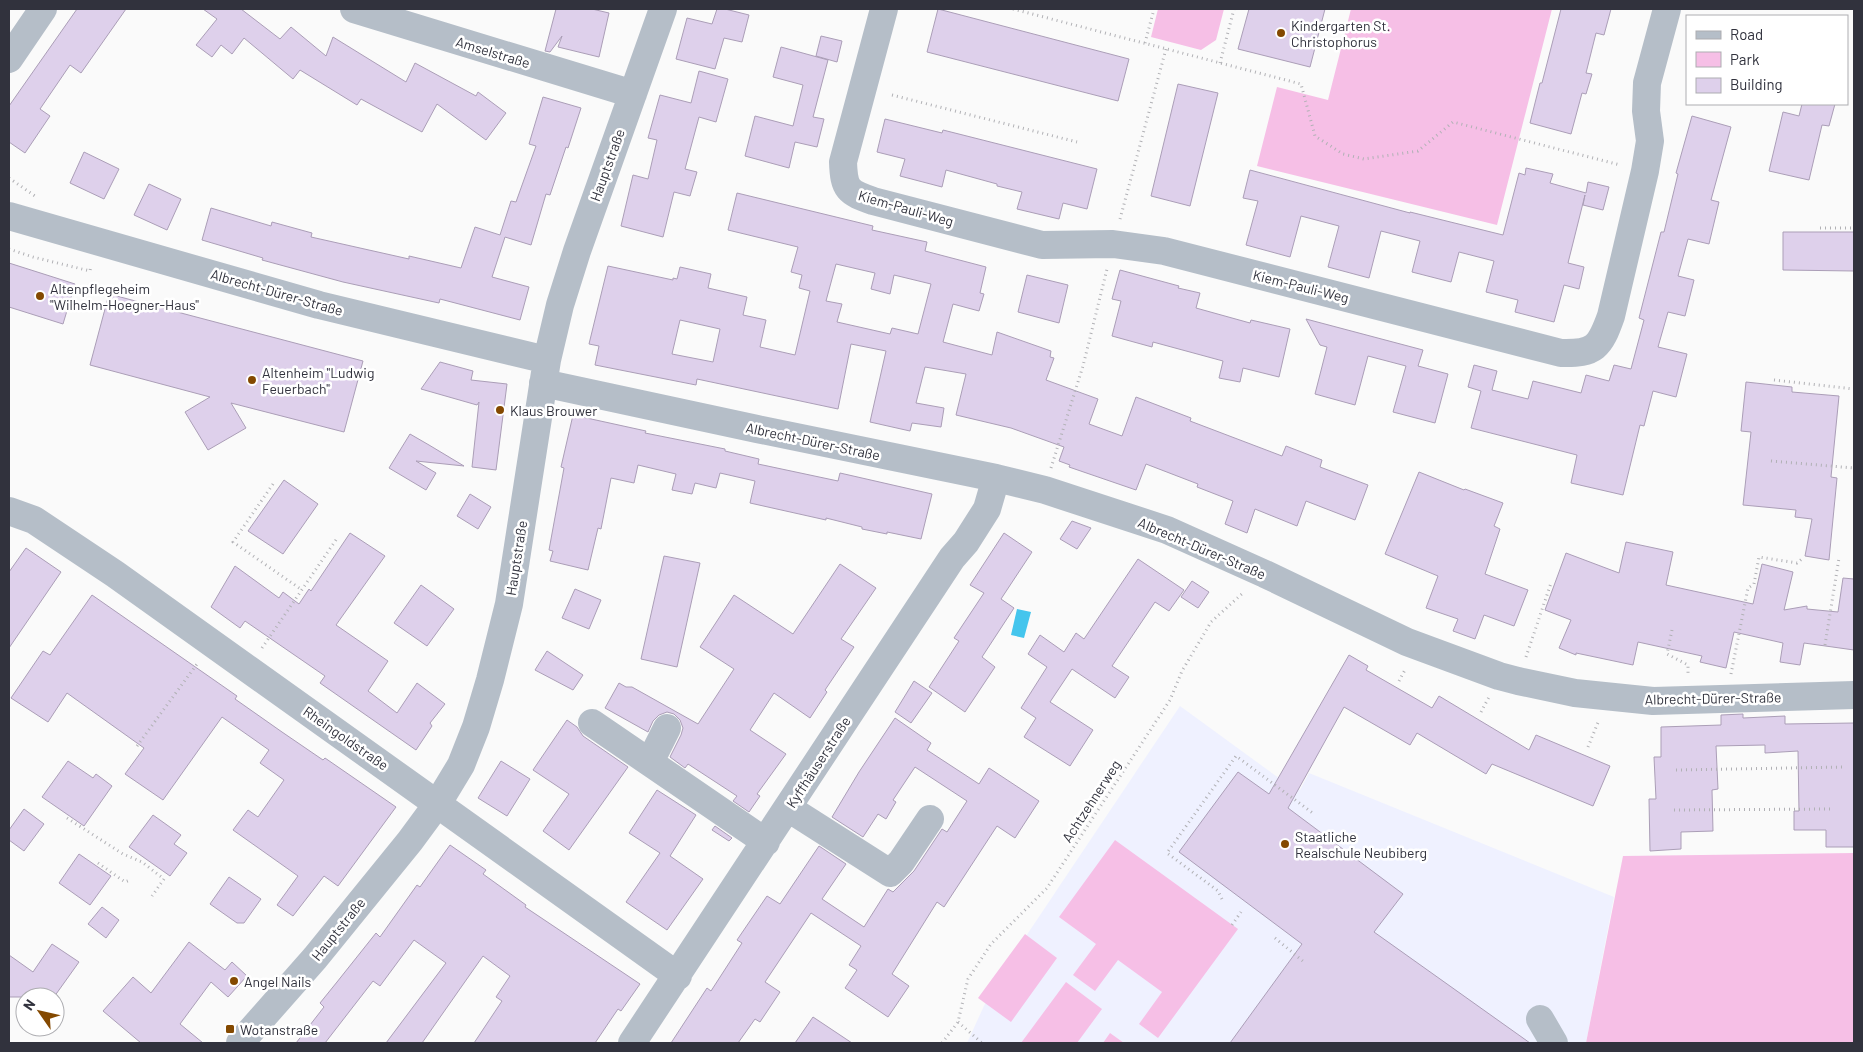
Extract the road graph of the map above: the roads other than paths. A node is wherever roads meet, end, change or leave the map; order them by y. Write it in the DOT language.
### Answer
graph roads {
  1 [pos="43,9"];
  2 [pos="354,9"];
  3 [pos="663,9"];
  4 [pos="884,9"];
  5 [pos="1667,9"];
  6 [pos="9,59"];
  7 [pos="633,94"];
  8 [pos="9,216"];
  9 [pos="545,372"];
  10 [pos="996,478"];
  11 [pos="9,512"];
  12 [pos="1854,696"];
  13 [pos="592,723"];
  14 [pos="667,728"];
  15 [pos="650,762"];
  16 [pos="438,803"];
  17 [pos="788,808"];
  18 [pos="930,819"];
  19 [pos="766,842"];
  20 [pos="678,976"];
  21 [pos="1540,1020"];
  22 [pos="240,1043"];
  23 [pos="632,1043"];
  24 [pos="1554,1043"];
  1 -- 6 [label="street"];
  2 -- 7 [label="street, Amselstraße"];
  3 -- 7 [label="street, Hauptstraße"];
  4 -- 5 [label="street, Kiem-Pauli-Weg"];
  7 -- 9 [label="street, Hauptstraße"];
  8 -- 9 [label="street, Albrecht-Dürer-Straße"];
  9 -- 10 [label="street, Albrecht-Dürer-Straße"];
  9 -- 16 [label="street, Hauptstraße"];
  10 -- 12 [label="street, Albrecht-Dürer-Straße"];
  10 -- 17 [label="street, Kyffhäuserstraße"];
  11 -- 16 [label="street, Rheingoldstraße"];
  13 -- 15 [label="street"];
  14 -- 15 [label="street"];
  15 -- 19 [label="street"];
  16 -- 20 [label="street, Rheingoldstraße"];
  16 -- 22 [label="street, Hauptstraße"];
  17 -- 18 [label="street"];
  17 -- 19 [label="street, Kyffhäuserstraße"];
  19 -- 20 [label="street, Kyffhäuserstraße"];
  20 -- 23 [label="street, Kyffhäuserstraße"];
  21 -- 24 [label="street"];
}
